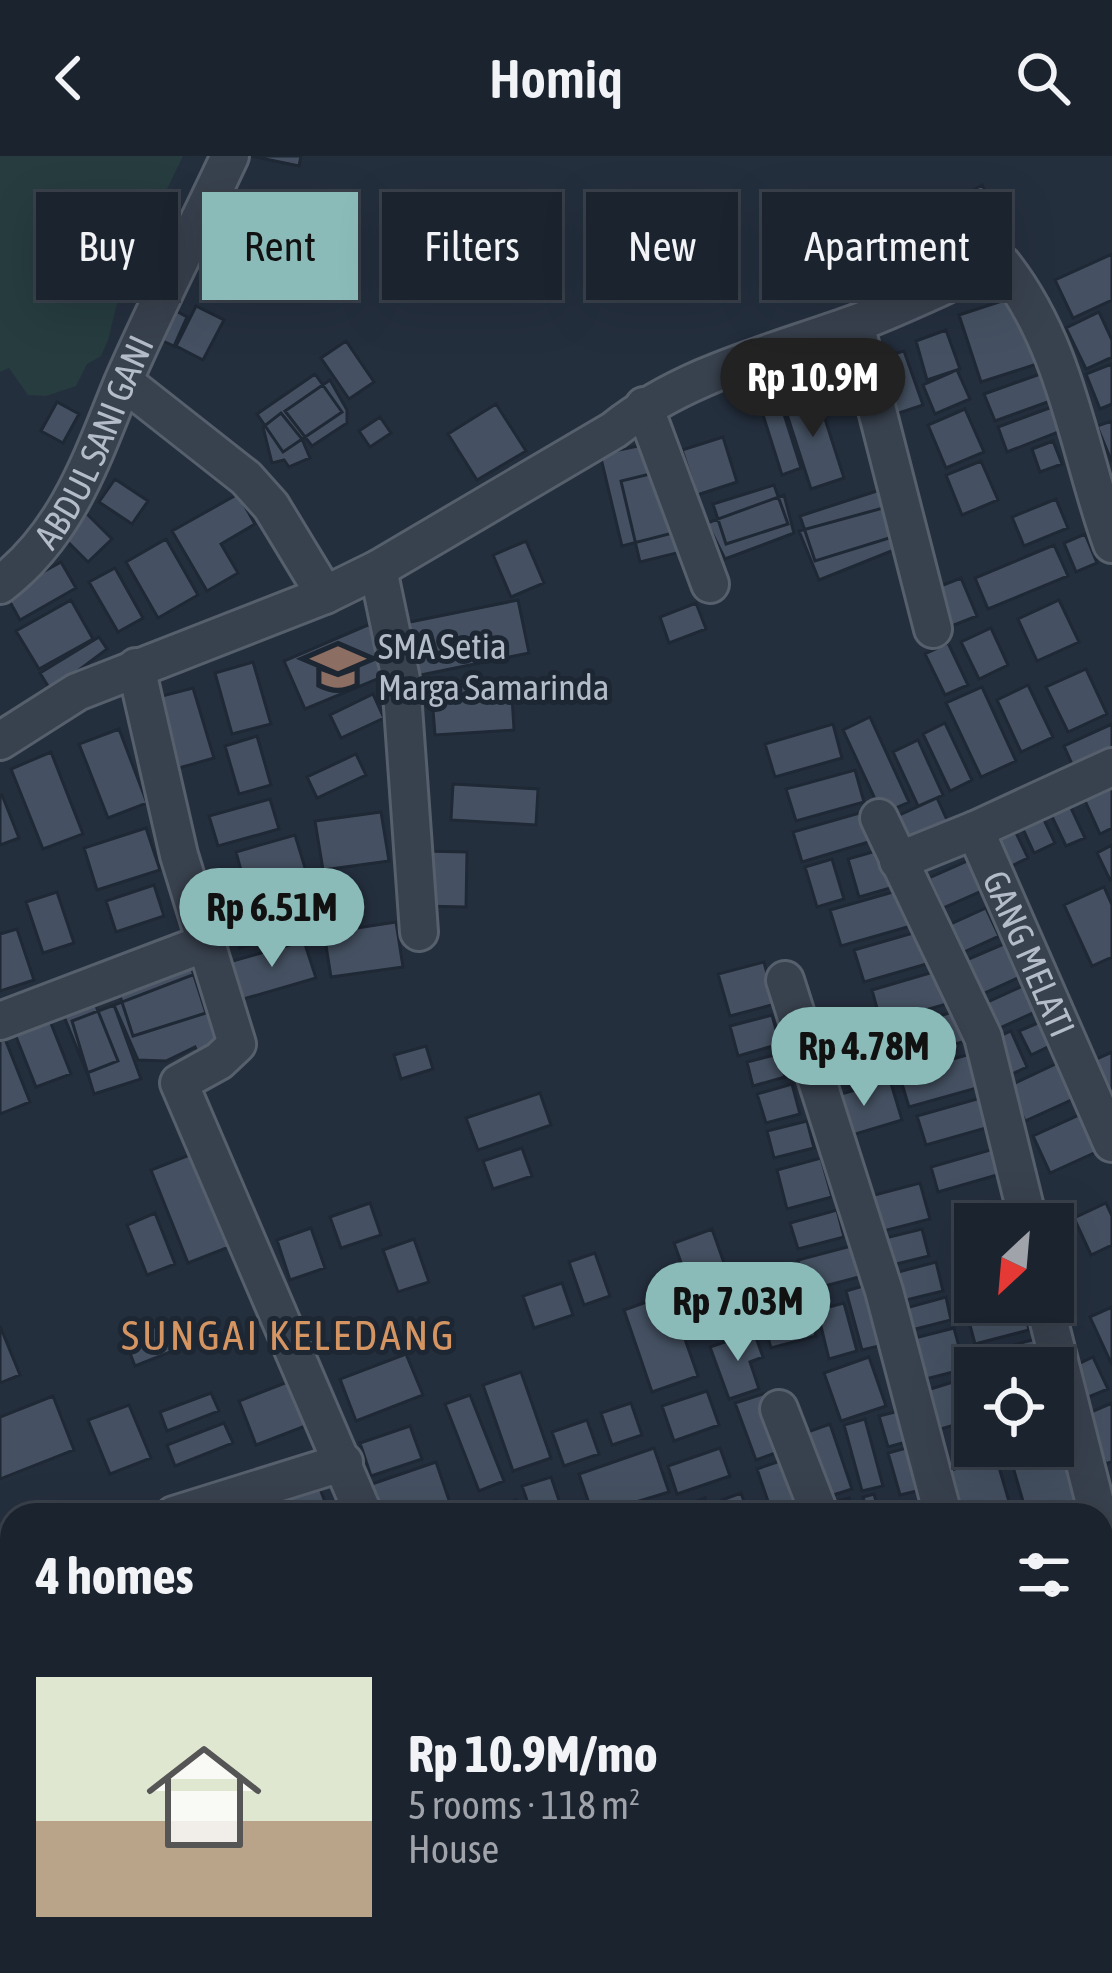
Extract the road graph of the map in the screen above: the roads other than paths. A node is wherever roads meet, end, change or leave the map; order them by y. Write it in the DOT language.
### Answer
graph roads {
  1 [pos="230,156"];
  2 [pos="855,324"];
  3 [pos="124,382"];
  4 [pos="644,406"];
  5 [pos="1112,544"];
  6 [pos="378,569"];
  7 [pos="710,584"];
  8 [pos="0,585"];
  9 [pos="325,595"];
  10 [pos="933,628"];
  11 [pos="136,667"];
  12 [pos="0,741"];
  13 [pos="1112,767"];
  14 [pos="879,818"];
  15 [pos="975,830"];
  16 [pos="898,861"];
  17 [pos="419,932"];
  18 [pos="208,942"];
  19 [pos="785,980"];
  20 [pos="0,1021"];
  21 [pos="1112,1143"];
  22 [pos="1024,1203"];
  23 [pos="1049,1323"];
  24 [pos="779,1409"];
  25 [pos="344,1462"];
  26 [pos="218,1503"];
  27 [pos="359,1503"];
  28 [pos="815,1503"];
  29 [pos="940,1503"];
  30 [pos="1095,1503"];
  1 -- 3 [label="street, ABDUL SANI GANI"];
  2 -- 4 [label="street"];
  2 -- 5 [label="street"];
  2 -- 10 [label="street"];
  3 -- 8 [label="street, ABDUL SANI GANI"];
  3 -- 9 [label="street"];
  4 -- 6 [label="street"];
  4 -- 7 [label="street"];
  6 -- 9 [label="street"];
  6 -- 17 [label="street"];
  9 -- 11 [label="street"];
  11 -- 12 [label="street"];
  11 -- 18 [label="street"];
  13 -- 15 [label="street"];
  14 -- 16 [label="street"];
  15 -- 16 [label="street"];
  15 -- 21 [label="street, GANG MELATI"];
  16 -- 22 [label="street"];
  18 -- 20 [label="street"];
  18 -- 25 [label="street"];
  19 -- 29 [label="street"];
  23 -- 30 [label="street"];
  24 -- 28 [label="street"];
  25 -- 26 [label="street"];
  25 -- 27 [label="street"];
}
